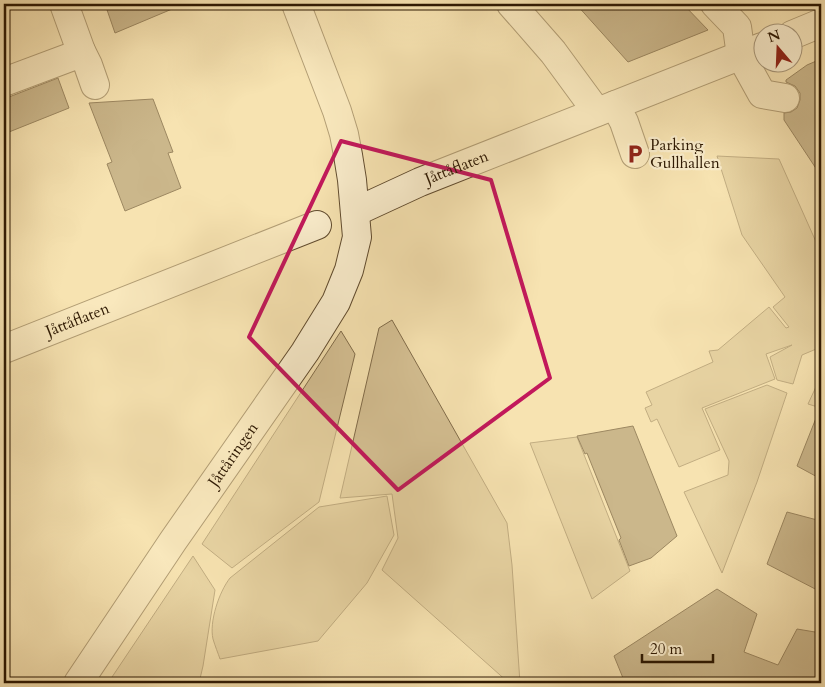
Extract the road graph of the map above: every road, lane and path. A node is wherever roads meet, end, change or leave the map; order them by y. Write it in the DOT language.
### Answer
graph roads {
  1 [pos="64,4"];
  2 [pos="296,4"];
  3 [pos="511,4"];
  4 [pos="715,4"];
  5 [pos="821,23"];
  6 [pos="802,31"];
  7 [pos="81,51"];
  8 [pos="752,52"];
  9 [pos="757,72"];
  10 [pos="4,82"];
  11 [pos="95,85"];
  12 [pos="785,98"];
  13 [pos="606,109"];
  14 [pos="635,154"];
  15 [pos="355,212"];
  16 [pos="317,225"];
  17 [pos="4,349"];
  18 [pos="78,683"];
  1 -- 7 [label="street"];
  2 -- 15 [label="street"];
  3 -- 13 [label="street"];
  4 -- 8 [label="street"];
  5 -- 6 [label="street"];
  7 -- 10 [label="street"];
  7 -- 11 [label="street"];
  8 -- 13 [label="street, Jåttåflaten"];
  9 -- 12 [label="street"];
  13 -- 14 [label="street"];
  13 -- 15 [label="street, Jåttåflaten"];
  15 -- 18 [label="street, Jåttåringen"];
  16 -- 17 [label="street, Jåttåflaten"];
}
